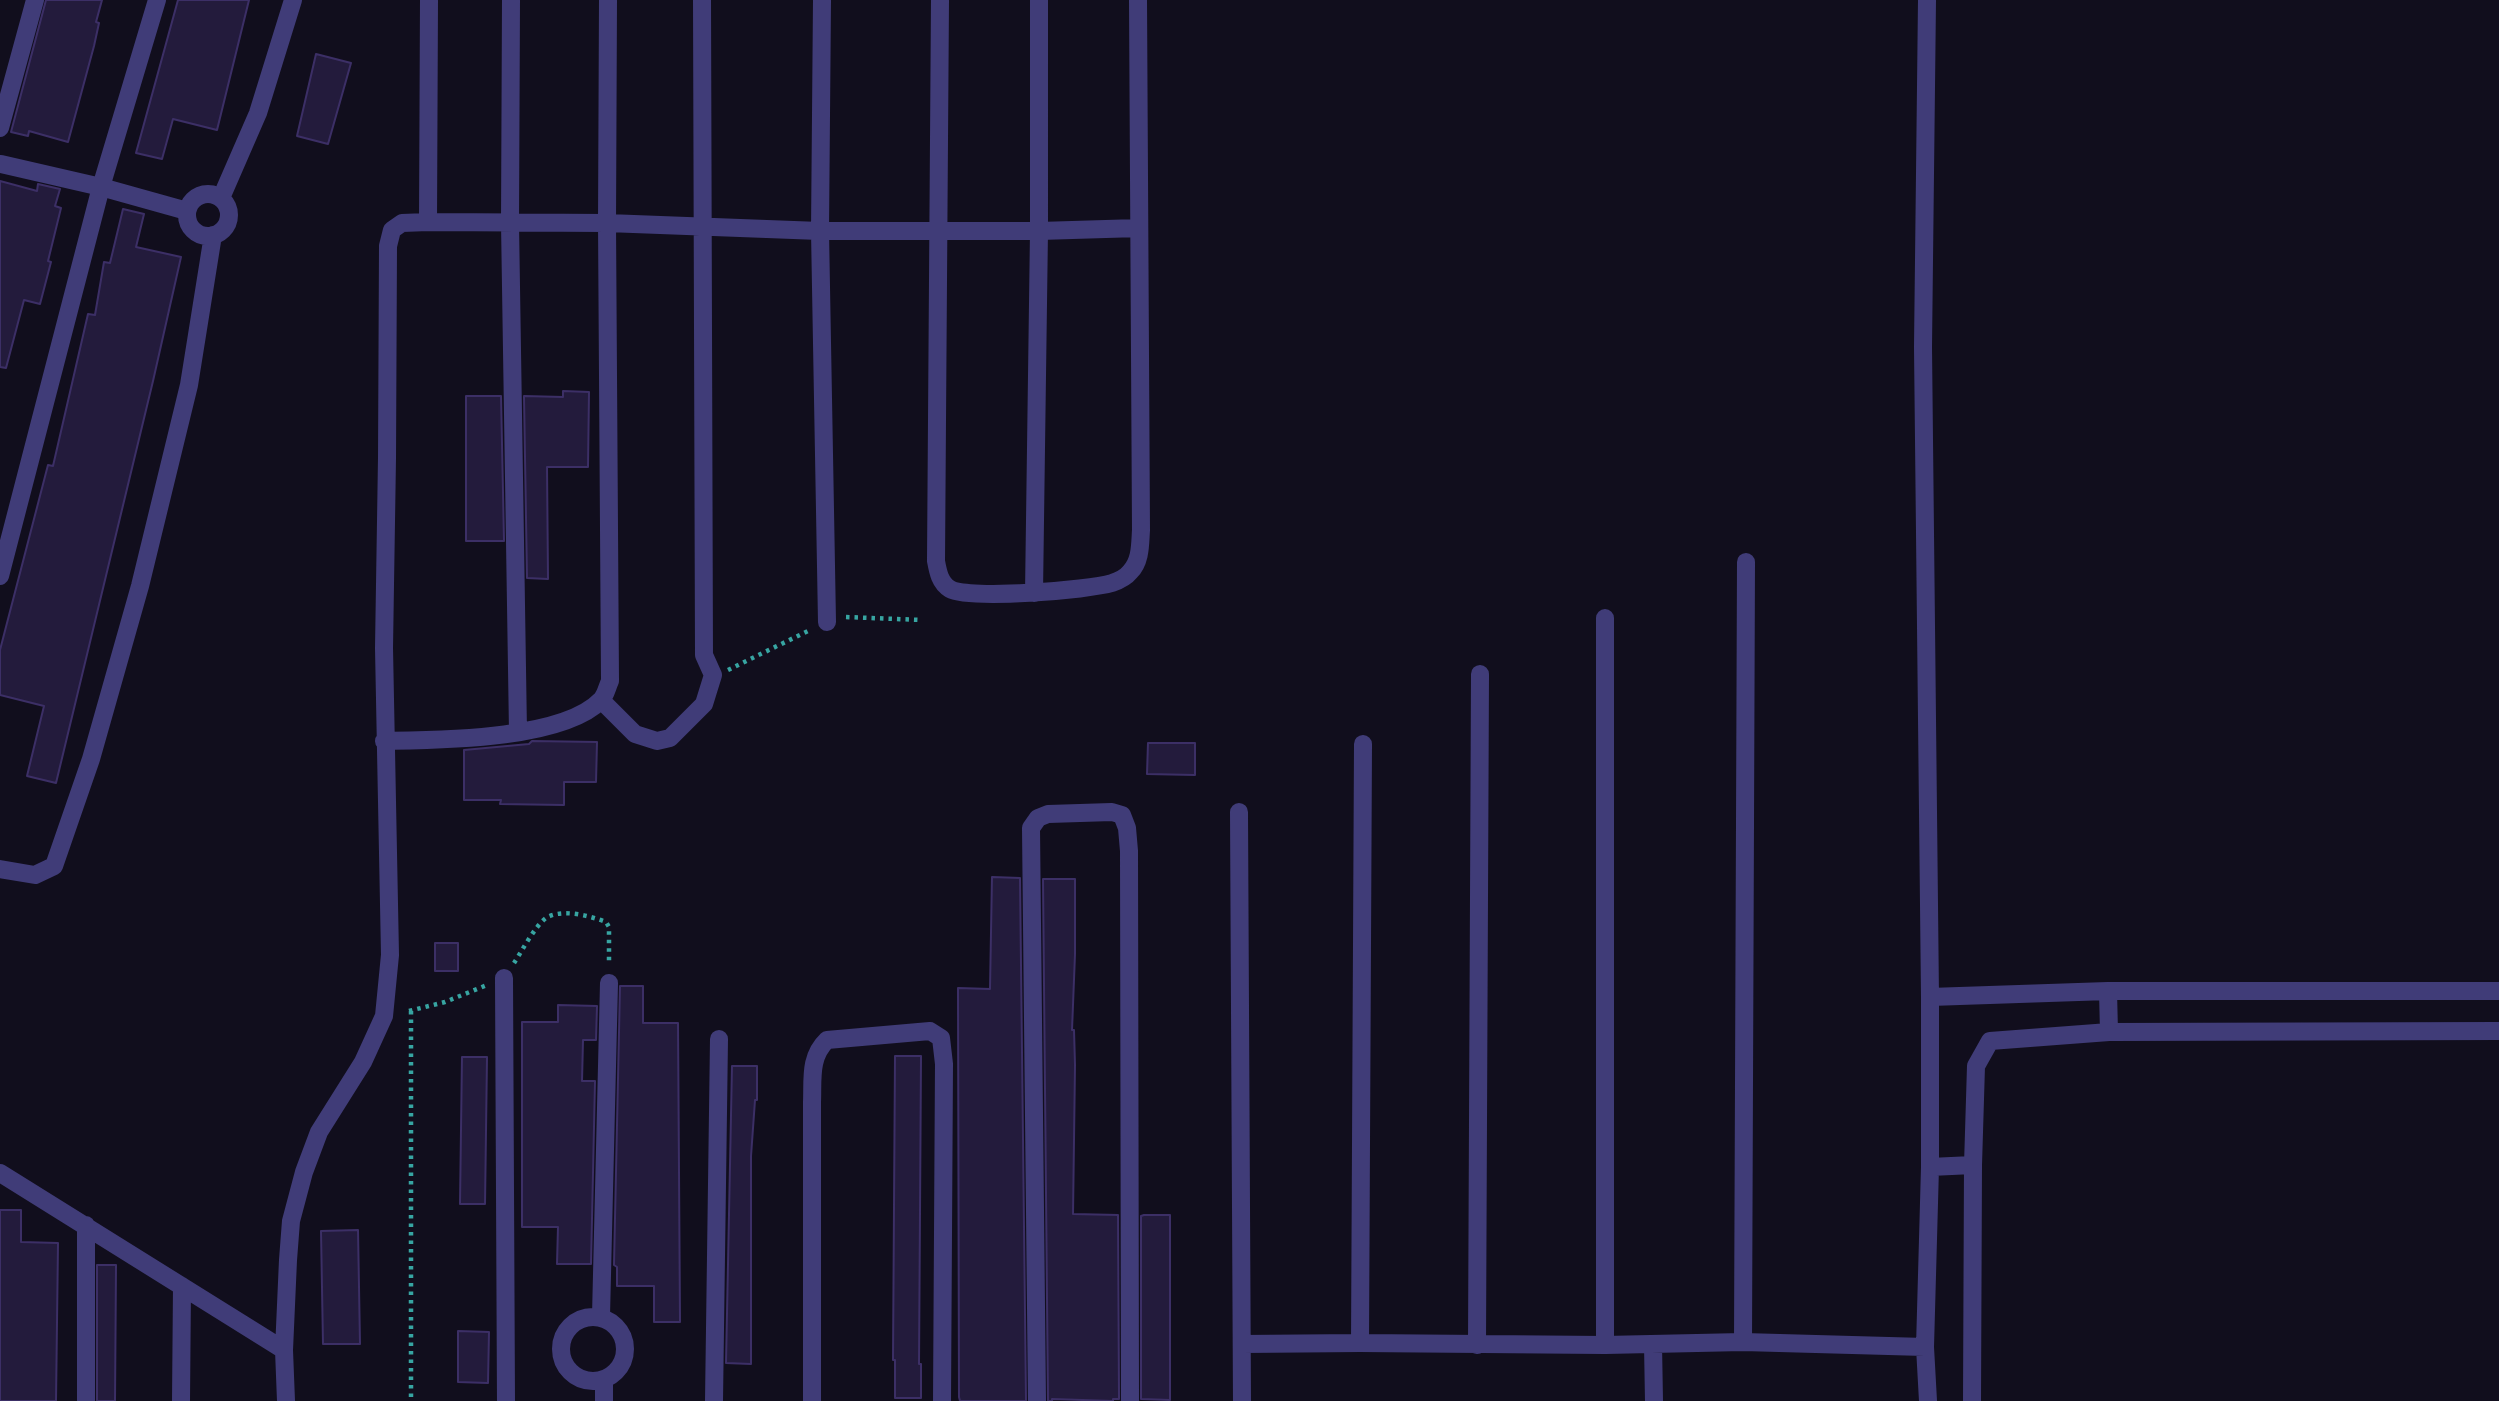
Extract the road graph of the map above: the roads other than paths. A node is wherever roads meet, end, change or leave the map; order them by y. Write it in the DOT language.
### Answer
graph roads {
  1 [pos="35,0"];
  2 [pos="157,0"];
  3 [pos="293,0"];
  4 [pos="429,0"];
  5 [pos="511,0"];
  6 [pos="608,0"];
  7 [pos="702,0"];
  8 [pos="822,0"];
  9 [pos="940,0"];
  10 [pos="1039,0"];
  11 [pos="1138,0"];
  12 [pos="1927,0"];
  13 [pos="0,128"];
  14 [pos="0,152"];
  15 [pos="0,166"];
  16 [pos="101,187"];
  17 [pos="221,198"];
  18 [pos="187,211"];
  19 [pos="428,222"];
  20 [pos="510,223"];
  21 [pos="607,223"];
  22 [pos="701,226"];
  23 [pos="1139,228"];
  24 [pos="821,231"];
  25 [pos="1039,231"];
  26 [pos="940,232"];
  27 [pos="213,235"];
  28 [pos="1746,562"];
  29 [pos="0,576"];
  30 [pos="1034,593"];
  31 [pos="1605,618"];
  32 [pos="827,622"];
  33 [pos="1480,674"];
  34 [pos="601,700"];
  35 [pos="518,732"];
  36 [pos="384,741"];
  37 [pos="1363,744"];
  38 [pos="1239,812"];
  39 [pos="0,869"];
  40 [pos="504,978"];
  41 [pos="609,983"];
  42 [pos="2108,991"];
  43 [pos="2499,991"];
  44 [pos="1930,998"];
  45 [pos="2499,1031"];
  46 [pos="2109,1032"];
  47 [pos="719,1039"];
  48 [pos="1973,1165"];
  49 [pos="1930,1167"];
  50 [pos="0,1172"];
  51 [pos="86,1225"];
  52 [pos="182,1286"];
  53 [pos="601,1316"];
  54 [pos="1743,1342"];
  55 [pos="1360,1343"];
  56 [pos="1242,1344"];
  57 [pos="1653,1344"];
  58 [pos="1477,1345"];
  59 [pos="1605,1345"];
  60 [pos="1925,1347"];
  61 [pos="284,1350"];
  62 [pos="604,1380"];
  63 [pos="86,1401"];
  64 [pos="181,1401"];
  65 [pos="286,1401"];
  66 [pos="506,1401"];
  67 [pos="604,1401"];
  68 [pos="714,1401"];
  69 [pos="812,1401"];
  70 [pos="942,1401"];
  71 [pos="1037,1401"];
  72 [pos="1130,1401"];
  73 [pos="1241,1401"];
  74 [pos="1654,1401"];
  75 [pos="1928,1401"];
  76 [pos="1972,1401"];
  1 -- 13 [label="street"];
  2 -- 16 [label="street"];
  3 -- 17 [label="street"];
  4 -- 19 [label="street"];
  5 -- 20 [label="street"];
  6 -- 21 [label="street"];
  7 -- 22 [label="street"];
  8 -- 24 [label="street"];
  9 -- 26 [label="street"];
  10 -- 25 [label="street"];
  11 -- 23 [label="street"];
  12 -- 44 [label="street"];
  14 -- 15 [label="street"];
  15 -- 16 [label="street"];
  16 -- 18 [label="street"];
  16 -- 29 [label="street"];
  17 -- 18 [label="street"];
  17 -- 27 [label="street"];
  18 -- 27 [label="street"];
  19 -- 20 [label="street"];
  19 -- 36 [label="street"];
  20 -- 21 [label="street"];
  20 -- 35 [label="street"];
  21 -- 22 [label="street"];
  21 -- 34 [label="street"];
  22 -- 24 [label="street"];
  22 -- 34 [label="street"];
  23 -- 25 [label="street"];
  23 -- 30 [label="street"];
  24 -- 26 [label="street"];
  24 -- 32 [label="street"];
  25 -- 26 [label="street"];
  25 -- 30 [label="street"];
  26 -- 30 [label="street"];
  27 -- 39 [label="street"];
  28 -- 54 [label="street"];
  31 -- 59 [label="street"];
  33 -- 58 [label="street"];
  34 -- 35 [label="street"];
  35 -- 36 [label="street"];
  36 -- 61 [label="street"];
  37 -- 55 [label="street"];
  38 -- 56 [label="street"];
  40 -- 66 [label="street"];
  41 -- 53 [label="street"];
  42 -- 43 [label="street"];
  42 -- 44 [label="street"];
  42 -- 46 [label="street"];
  44 -- 49 [label="street"];
  45 -- 46 [label="street"];
  46 -- 48 [label="street"];
  47 -- 68 [label="street"];
  48 -- 49 [label="street"];
  48 -- 76 [label="street"];
  49 -- 60 [label="street"];
  50 -- 51 [label="street"];
  51 -- 52 [label="street"];
  51 -- 63 [label="street"];
  52 -- 61 [label="street"];
  52 -- 64 [label="street"];
  53 -- 62 [label="street"];
  53 -- 62 [label="street"];
  54 -- 57 [label="street"];
  54 -- 60 [label="street"];
  55 -- 56 [label="street"];
  55 -- 58 [label="street"];
  56 -- 73 [label="street"];
  57 -- 59 [label="street"];
  57 -- 74 [label="street"];
  58 -- 59 [label="street"];
  60 -- 75 [label="street"];
  61 -- 65 [label="street"];
  62 -- 67 [label="street"];
  69 -- 70 [label="street"];
  71 -- 72 [label="street"];
}
